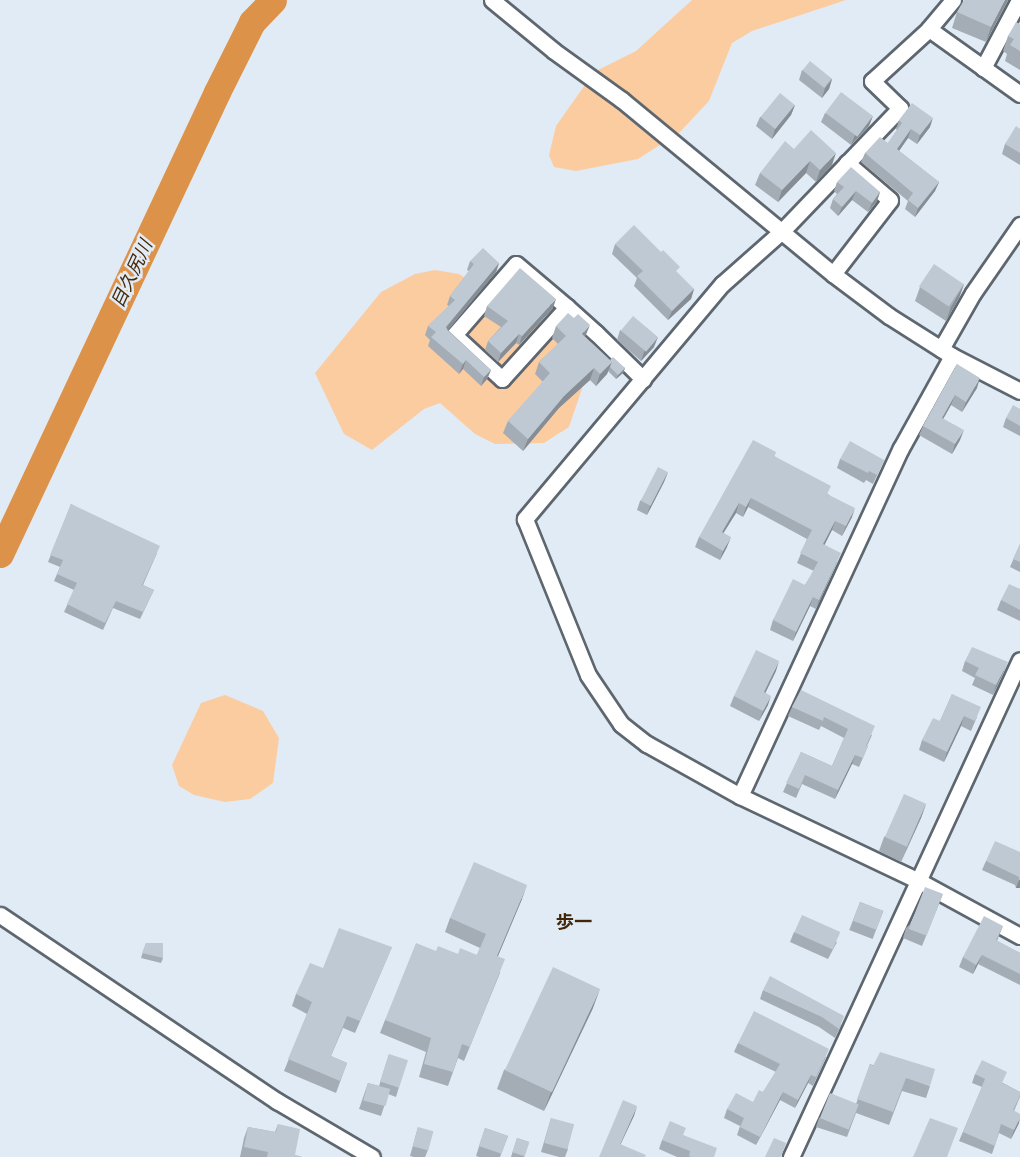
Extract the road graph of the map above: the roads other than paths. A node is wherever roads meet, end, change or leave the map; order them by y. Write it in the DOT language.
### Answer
graph roads {
  1 [pos="492,0"];
  2 [pos="953,0"];
  3 [pos="1019,0"];
  4 [pos="929,29"];
  5 [pos="983,68"];
  6 [pos="1020,94"];
  7 [pos="847,163"];
  8 [pos="1016,230"];
  9 [pos="782,231"];
  10 [pos="833,274"];
  11 [pos="567,307"];
  12 [pos="946,352"];
  13 [pos="643,378"];
  14 [pos="1020,391"];
  15 [pos="1020,660"];
  16 [pos="740,796"];
  17 [pos="919,881"];
  18 [pos="0,915"];
  19 [pos="1020,936"];
  20 [pos="368,1156"];
  21 [pos="791,1157"];
  1 -- 9 [label="street"];
  2 -- 4 [label="street"];
  3 -- 5 [label="street"];
  4 -- 5 [label="street"];
  4 -- 7 [label="street"];
  5 -- 6 [label="street"];
  7 -- 9 [label="street"];
  7 -- 10 [label="street"];
  8 -- 12 [label="street"];
  9 -- 10 [label="street"];
  9 -- 13 [label="street"];
  10 -- 12 [label="street"];
  11 -- 11 [label="street"];
  11 -- 13 [label="street"];
  12 -- 14 [label="street"];
  12 -- 16 [label="street"];
  13 -- 16 [label="street"];
  15 -- 17 [label="street"];
  16 -- 17 [label="street"];
  17 -- 19 [label="street"];
  17 -- 21 [label="street"];
  18 -- 20 [label="street"];
}
